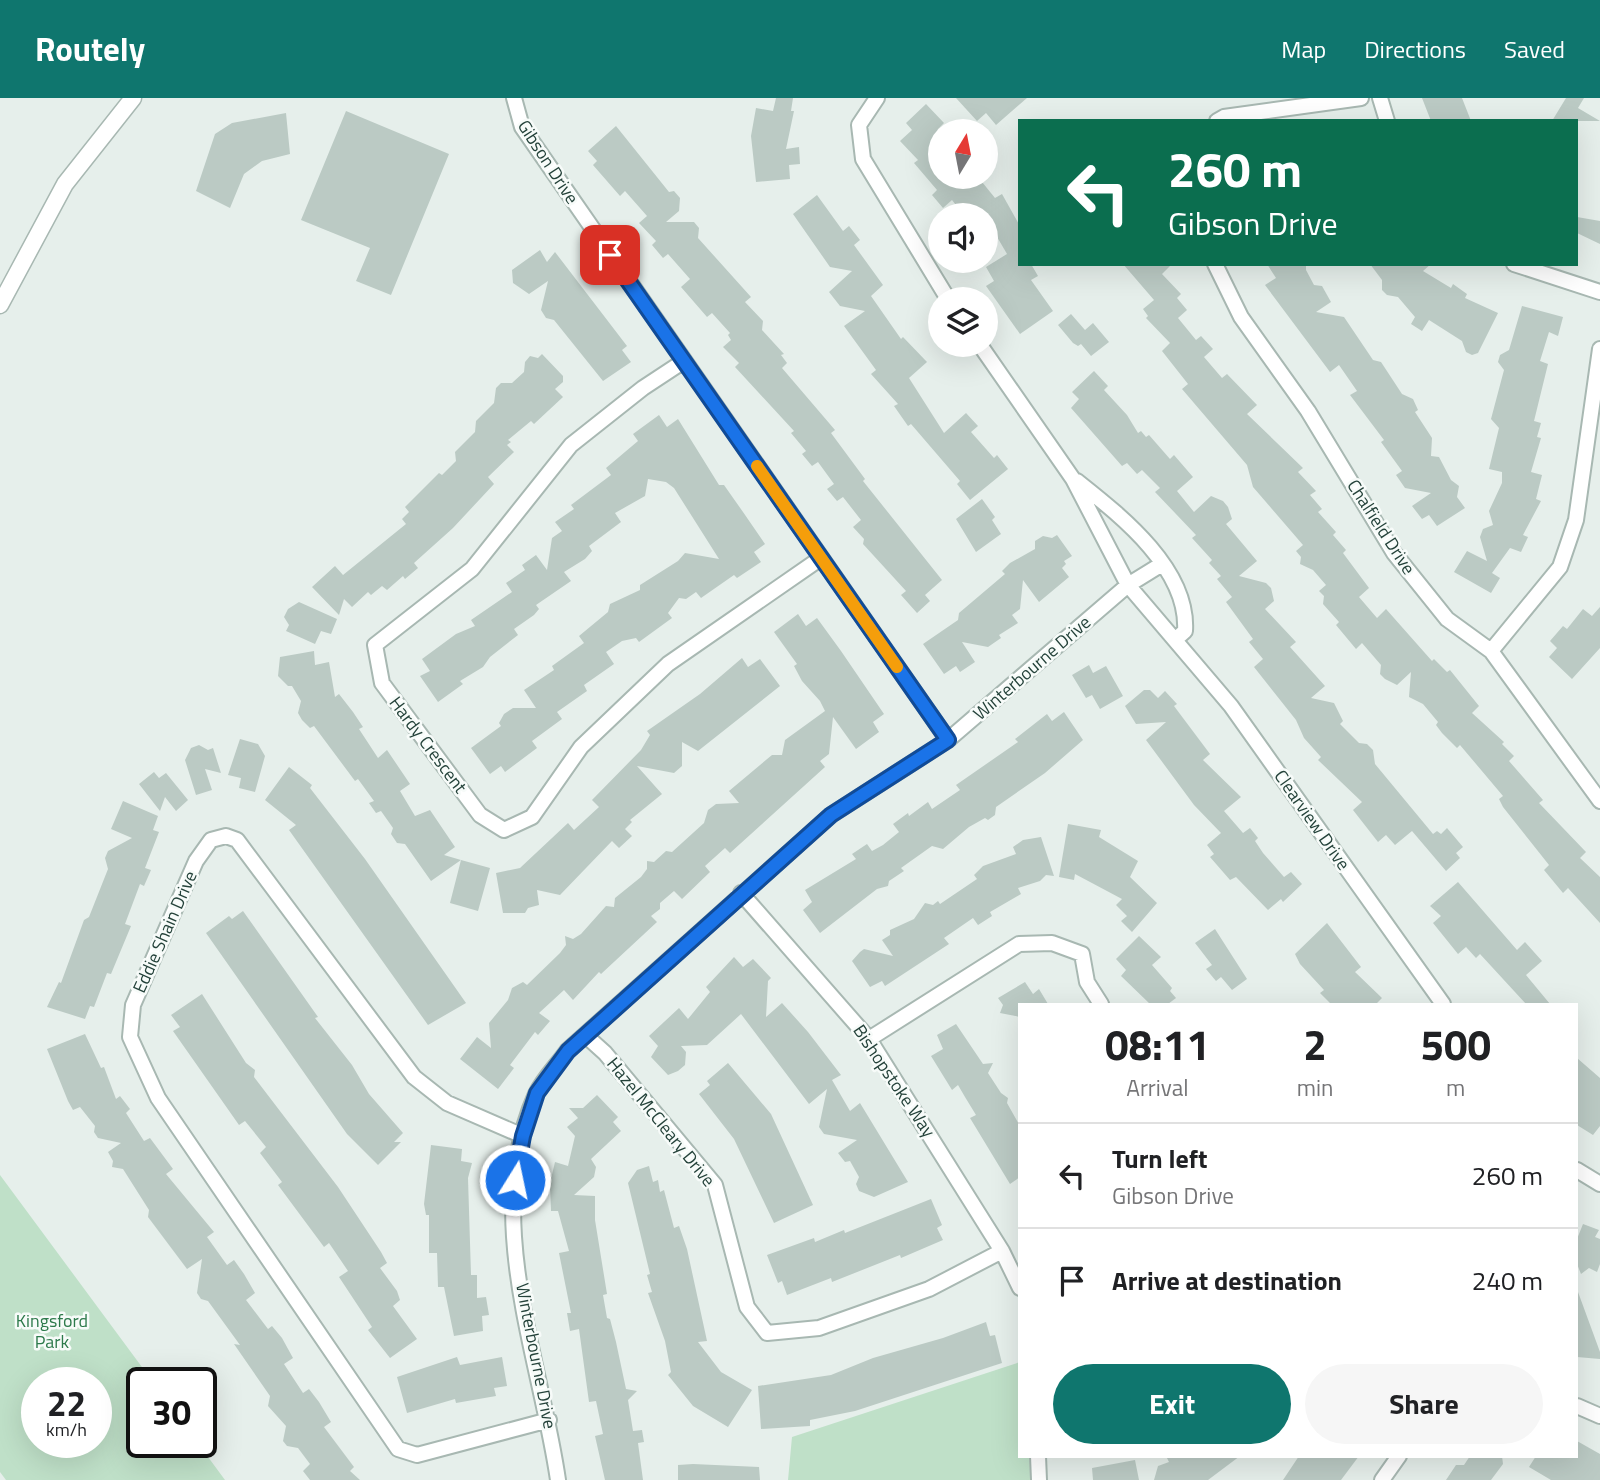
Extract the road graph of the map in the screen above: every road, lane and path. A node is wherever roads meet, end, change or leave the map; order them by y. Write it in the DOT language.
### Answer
graph roads {
  1 [pos="134,98"];
  2 [pos="514,98"];
  3 [pos="877,98"];
  4 [pos="1361,98"];
  5 [pos="1380,98"];
  6 [pos="1230,119"];
  7 [pos="1386,119"];
  8 [pos="1216,266"];
  9 [pos="1520,266"];
  10 [pos="941,287"];
  11 [pos="1600,292"];
  12 [pos="0,305"];
  13 [pos="1600,349"];
  14 [pos="988,357"];
  15 [pos="684,361"];
  16 [pos="1073,479"];
  17 [pos="821,558"];
  18 [pos="1163,564"];
  19 [pos="1128,585"];
  20 [pos="1176,639"];
  21 [pos="1491,651"];
  22 [pos="948,740"];
  23 [pos="1600,801"];
  24 [pos="741,893"];
  25 [pos="1100,1003"];
  26 [pos="1442,1003"];
  27 [pos="585,1035"];
  28 [pos="869,1039"];
  29 [pos="523,1136"];
  30 [pos="1578,1171"];
  31 [pos="1600,1184"];
  32 [pos="1002,1251"];
  33 [pos="1018,1284"];
  34 [pos="1578,1406"];
  35 [pos="1600,1416"];
  36 [pos="549,1420"];
  37 [pos="1038,1458"];
  38 [pos="1398,1458"];
  39 [pos="558,1480"];
  40 [pos="1039,1480"];
  41 [pos="1382,1480"];
  1 -- 12 [label="street"];
  2 -- 15 [label="street, Gibson Drive"];
  3 -- 10 [label="street"];
  4 -- 6 [label="street"];
  5 -- 7 [label="street"];
  8 -- 21 [label="street, Chalfield Drive"];
  9 -- 11 [label="street"];
  13 -- 21 [label="street"];
  14 -- 16 [label="street, Clearview Drive"];
  15 -- 17 [label="street, Gibson Drive"];
  15 -- 17 [label="street, Hardy Crescent"];
  16 -- 18 [label="street, Clearview Drive"];
  16 -- 19 [label="street, Clearview Drive"];
  17 -- 22 [label="street, Gibson Drive"];
  18 -- 19 [label="street, Winterbourne Drive"];
  18 -- 20 [label="street, Clearview Drive"];
  19 -- 20 [label="street, Clearview Drive"];
  19 -- 22 [label="street, Winterbourne Drive"];
  20 -- 26 [label="street, Clearview Drive"];
  21 -- 23 [label="street, Chalfield Drive"];
  22 -- 24 [label="street, Winterbourne Drive"];
  24 -- 27 [label="street, Winterbourne Drive"];
  24 -- 28 [label="street, Bishopstoke Way"];
  25 -- 28 [label="street"];
  27 -- 29 [label="street, Winterbourne Drive"];
  27 -- 32 [label="street, Hazel McCleary Drive"];
  28 -- 32 [label="street, Bishopstoke Way"];
  29 -- 36 [label="street, Winterbourne Drive"];
  29 -- 36 [label="street, Eddie Shain Drive"];
  30 -- 31 [label="street"];
  32 -- 33 [label="street, Bishopstoke Way"];
  34 -- 35 [label="street"];
  36 -- 39 [label="street, Winterbourne Drive"];
  37 -- 40 [label="street"];
  38 -- 41 [label="street"];
}
